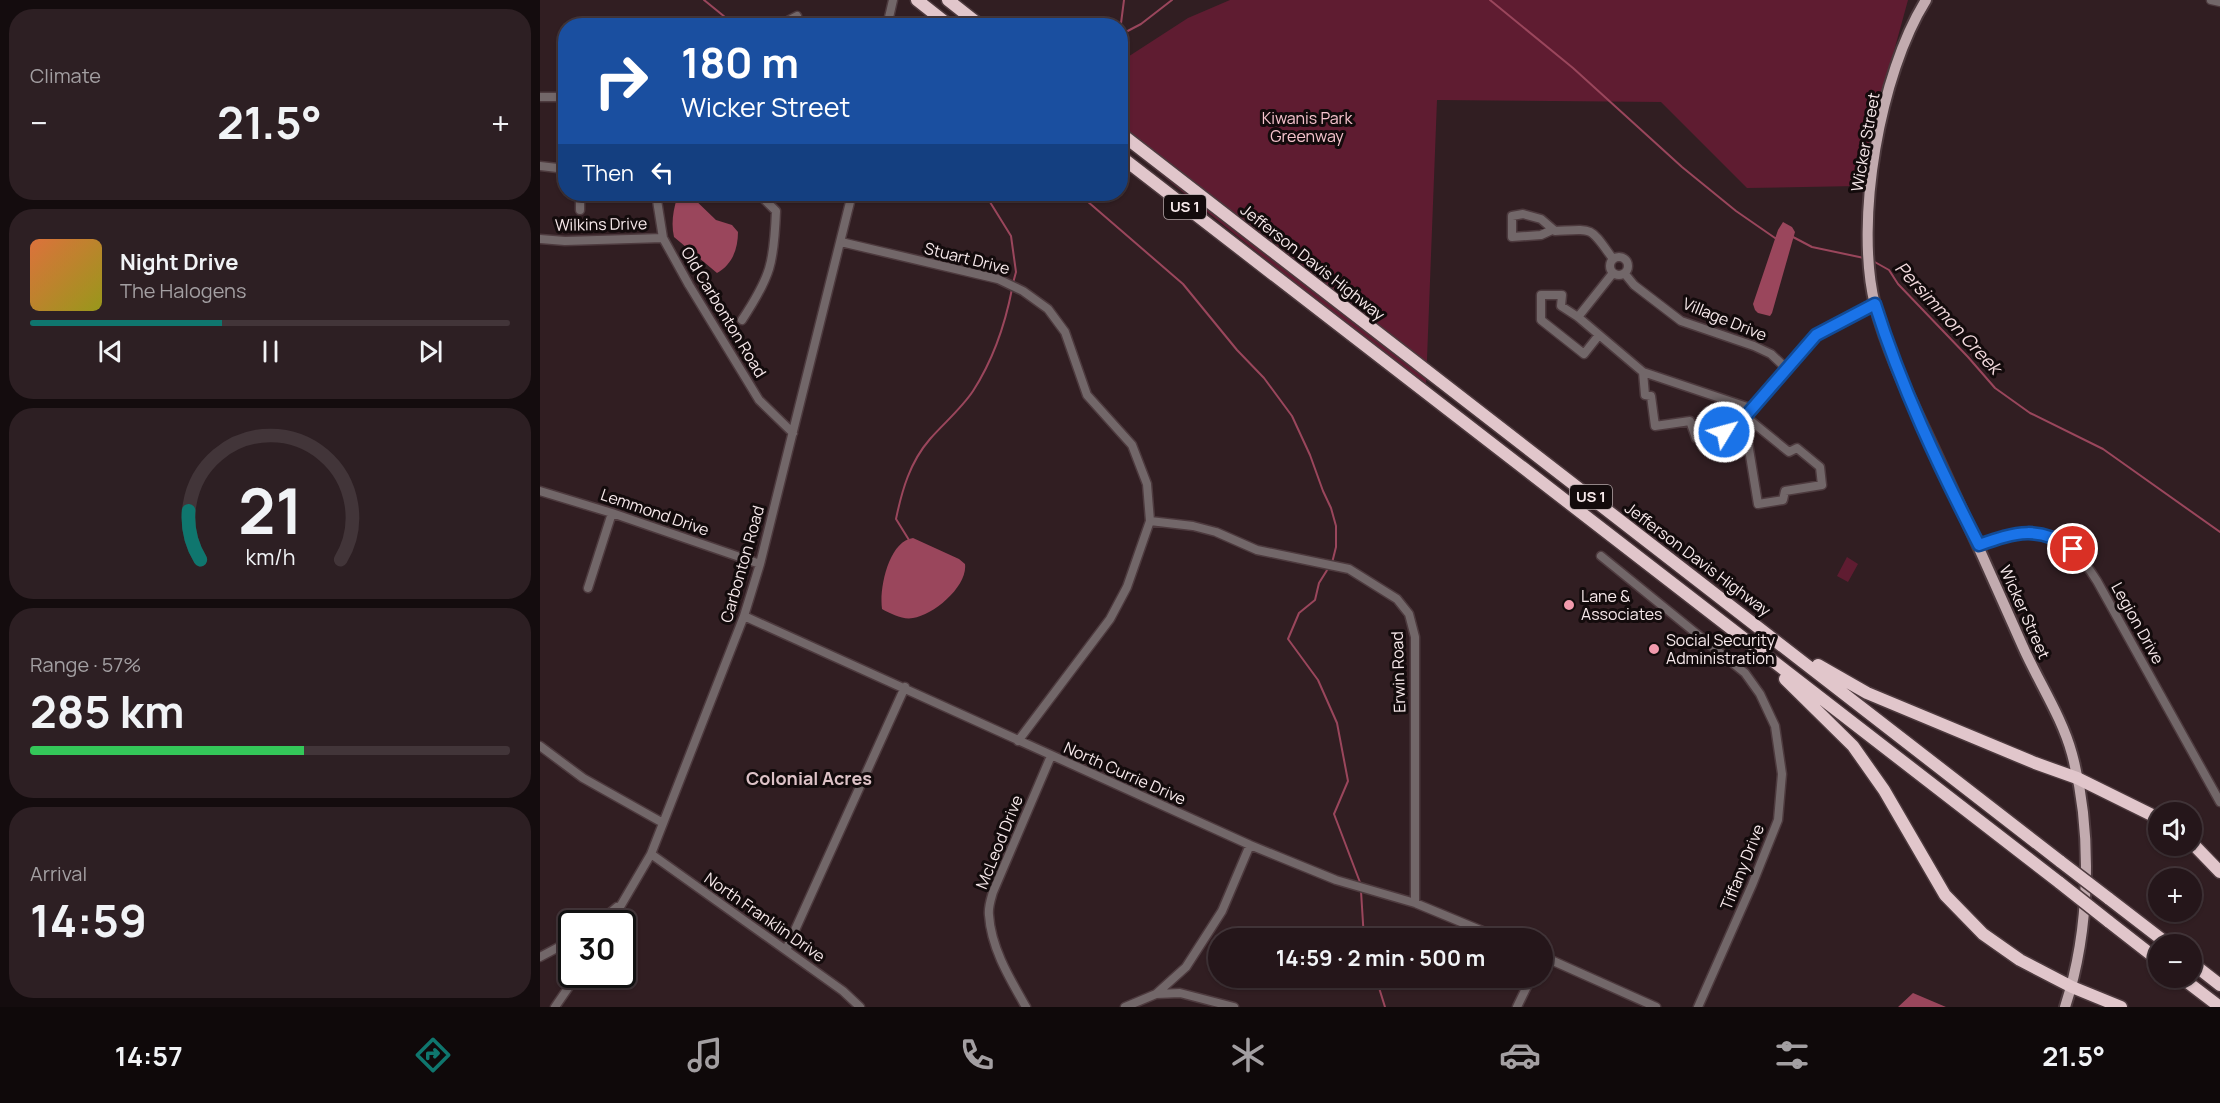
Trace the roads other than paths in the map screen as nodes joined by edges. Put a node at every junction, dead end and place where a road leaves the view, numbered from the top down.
1 (893, 0) edge
2 (948, 0) edge
3 (1926, 0) edge
4 (2211, 0) edge
5 (919, 2) edge
6 (2220, 2) edge
7 (797, 16) dead end
8 (793, 18) edge
9 (889, 18) edge
10 (940, 18) edge
11 (971, 18) edge
12 (540, 97) edge
13 (558, 98) edge
14 (1128, 139) edge
15 (1128, 162) edge
16 (540, 166) edge
17 (558, 169) edge
18 (580, 201) edge
19 (658, 201) edge
20 (766, 201) edge
21 (850, 201) edge
22 (580, 210) dead end
23 (1551, 230) junction
24 (663, 238) junction
25 (540, 239) edge
26 (841, 242) junction
27 (1613, 259) junction
28 (1613, 273) junction
29 (1624, 274) junction
30 (1875, 304) junction
31 (1578, 317) junction
32 (742, 320) dead end
33 (1599, 335) junction
34 (1787, 369) junction
35 (1643, 372) junction
36 (1753, 409) junction
37 (1746, 417) junction
38 (1737, 426) junction
39 (793, 433) junction
40 (540, 491) edge
41 (612, 513) junction
42 (1150, 520) junction
43 (1979, 545) junction
44 (1601, 556) dead end
45 (759, 564) junction
46 (588, 588) dead end
47 (744, 616) junction
48 (1739, 634) junction
49 (1769, 634) junction
50 (905, 687) junction
51 (1018, 741) junction
52 (540, 746) edge
53 (1051, 756) junction
54 (2077, 778) junction
55 (2220, 802) edge
56 (2148, 813) edge
57 (663, 823) junction
58 (1250, 845) junction
59 (2202, 853) edge
60 (651, 854) junction
61 (2220, 872) edge
62 (624, 902) junction
63 (1415, 903) junction
64 (614, 910) edge
65 (619, 910) edge
66 (1475, 928) edge
67 (2155, 934) edge
68 (558, 947) edge
69 (786, 950) junction
70 (2148, 952) edge
71 (540, 957) edge
72 (1553, 961) edge
73 (2202, 971) edge
74 (2220, 985) edge
75 (2072, 987) junction
76 (568, 988) edge
77 (1526, 988) edge
78 (2195, 988) edge
79 (1156, 994) junction
80 (555, 1007) edge
81 (860, 1007) edge
82 (1026, 1007) edge
83 (1125, 1007) edge
84 (1234, 1007) edge
85 (1517, 1007) edge
86 (1656, 1007) edge
87 (1698, 1007) edge
88 (2065, 1007) edge
89 (2121, 1007) edge
90 (2220, 1007) edge

1 - 9 street
2 - 11 highway
3 - 30 main road, Wicker Street
4 - 6 street
5 - 10 highway
7 - 8 street
12 - 13 street
14 - 49 highway, Jefferson Davis Highway / US 1
15 - 48 highway, Jefferson Davis Highway / US 1
16 - 17 street
18 - 22 street
19 - 24 street, Old Carbonton Road
20 - 32 street
21 - 26 street, Carbonton Road
23 - 23 street, Village Drive
23 - 27 street, Village Drive
24 - 25 street, Wilkins Drive
24 - 39 street, Old Carbonton Road
26 - 39 street, Carbonton Road
26 - 42 street, Stuart Drive
27 - 28 street
27 - 29 street, Village Drive
28 - 29 street
28 - 31 street
29 - 34 street, Village Drive
30 - 34 street
30 - 43 main road, Wicker Street
31 - 33 street
31 - 33 street
33 - 35 street
34 - 36 street
35 - 36 street
35 - 38 street
36 - 37 street
37 - 38 street
37 - 38 street
39 - 45 street, Carbonton Road
40 - 41 street, Lemmond Drive
41 - 45 street, Lemmond Drive
41 - 46 street
42 - 51 street, Stuart Drive
42 - 63 street, Erwin Road
43 - 54 main road, Wicker Street
43 - 55 street, Legion Drive
44 - 87 street, Tiffany Drive
45 - 47 street, Carbonton Road
47 - 50 street, North Currie Drive
47 - 57 street, Carbonton Road
48 - 70 highway, Jefferson Davis Highway / US 1, bridge
48 - 75 highway
49 - 54 highway
49 - 67 highway, Jefferson Davis Highway / US 1, bridge
50 - 51 street, North Currie Drive
50 - 69 street
51 - 53 street, North Currie Drive
52 - 57 street
53 - 58 street, North Currie Drive
53 - 82 street, McLeod Drive
54 - 56 highway
54 - 75 main road, Wicker Street
57 - 60 street, Carbonton Road
58 - 63 street, North Currie Drive
58 - 79 street
59 - 61 highway
60 - 62 street, Carbonton Road
60 - 69 street, North Franklin Drive
62 - 64 street
62 - 65 street, Carbonton Road
63 - 66 street, North Currie Drive
68 - 71 street
69 - 81 street, North Franklin Drive
72 - 86 street
73 - 74 highway
75 - 88 main road, Wicker Street
75 - 89 highway
76 - 80 street
77 - 85 street
78 - 90 highway
79 - 83 street
79 - 84 street

